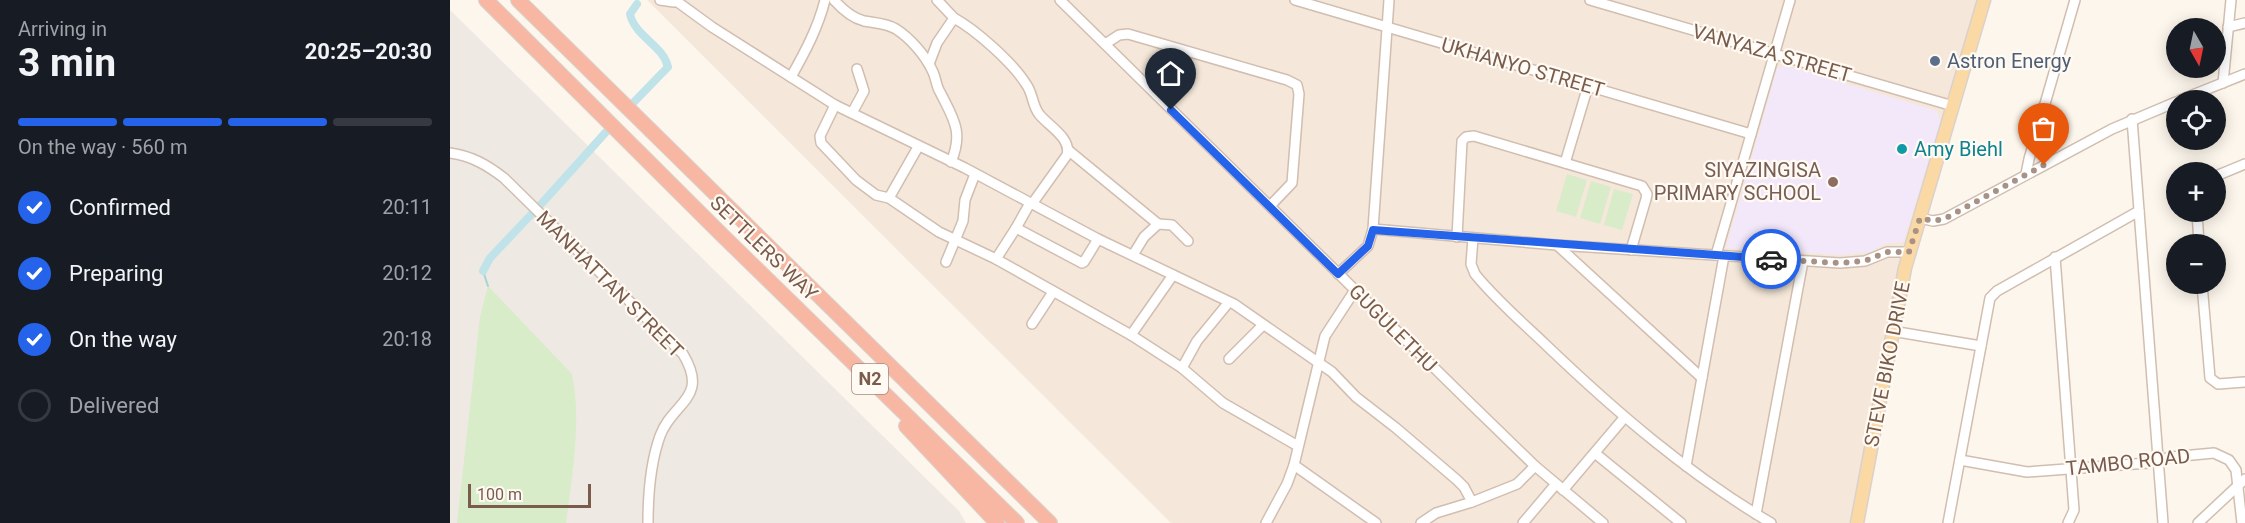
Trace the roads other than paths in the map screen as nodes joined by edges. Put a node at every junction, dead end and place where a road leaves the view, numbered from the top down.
1 (486, 0) edge
2 (518, 0) edge
3 (660, 0) edge
4 (825, 0) edge
5 (834, 0) edge
6 (937, 0) edge
7 (1060, 0) edge
8 (1295, 0) edge
9 (1389, 0) edge
10 (1590, 0) edge
11 (1790, 0) edge
12 (1984, 0) edge
13 (2074, 0) edge
14 (2230, 0) edge
15 (675, 1) edge
16 (1612, 3) edge
17 (954, 18) junction
18 (2245, 23) edge
19 (1388, 27) junction
20 (2228, 27) junction
21 (1106, 44) junction
22 (1774, 54) junction
23 (929, 64) junction
24 (857, 69) dead end
25 (2245, 74) edge
26 (790, 77) junction
27 (2223, 83) junction
28 (1588, 86) junction
29 (2206, 90) edge
30 (835, 105) junction
31 (1953, 106) junction
32 (2166, 106) edge
33 (852, 113) junction
34 (2132, 119) junction
35 (1751, 134) junction
36 (918, 147) junction
37 (1068, 150) junction
38 (450, 153) edge
39 (951, 162) junction
40 (1565, 163) junction
41 (2245, 164) edge
42 (2226, 172) edge
43 (975, 174) junction
44 (2026, 174) junction
45 (889, 198) junction
46 (1031, 203) junction
47 (1270, 206) junction
48 (2139, 211) junction
49 (1920, 218) junction
50 (1158, 224) junction
51 (1016, 228) junction
52 (1373, 230) junction
53 (722, 235) junction
54 (1456, 237) junction
55 (1473, 238) junction
56 (1098, 239) junction
57 (956, 240) junction
58 (1188, 241) dead end
59 (1557, 244) junction
60 (1631, 249) junction
61 (1909, 252) junction
62 (1133, 255) junction
63 (1720, 256) junction
64 (2055, 257) junction
65 (996, 259) junction
66 (1803, 261) junction
67 (946, 262) dead end
68 (1338, 274) junction
69 (1173, 275) junction
70 (1355, 290) junction
71 (1053, 292) junction
72 (2203, 294) edge
73 (1229, 302) junction
74 (1032, 324) dead end
75 (1263, 325) junction
76 (1892, 331) junction
77 (1131, 335) junction
78 (1981, 346) junction
79 (1229, 359) dead end
80 (1318, 361) junction
81 (1182, 368) junction
82 (1702, 378) junction
83 (2245, 382) edge
84 (1624, 418) junction
85 (1298, 446) junction
86 (1596, 454) junction
87 (1960, 460) junction
88 (2158, 460) junction
89 (1294, 465) junction
90 (1535, 466) junction
91 (1686, 466) junction
92 (2071, 469) junction
93 (2241, 483) edge
94 (1560, 487) junction
95 (1472, 502) junction
96 (2243, 509) edge
97 (1756, 514) junction
98 (648, 523) edge
99 (997, 523) edge
100 (1017, 523) edge
101 (1050, 523) edge
102 (1266, 523) edge
103 (1376, 523) edge
104 (1421, 523) edge
105 (1523, 523) edge
106 (1603, 523) edge
107 (1681, 523) edge
108 (1771, 523) edge
109 (1857, 523) edge
110 (1948, 523) edge
111 (2068, 523) edge
112 (2163, 523) edge
113 (2198, 523) edge
114 (2242, 523) edge

1 - 53 highway, SETTLERS WAY / N2
2 - 101 highway, SETTLERS WAY / N2
3 - 15 street
4 - 26 street
5 - 23 street
6 - 17 street
7 - 21 street, GUGULETHU
8 - 19 street, UKHANYO STREET
9 - 19 street
10 - 16 street, VANYAZA STREET
11 - 22 street
12 - 31 main road, STEVE BIKO DRIVE
13 - 44 street
14 - 20 street
15 - 26 street
16 - 22 street, VANYAZA STREET
17 - 23 street
17 - 37 street
18 - 20 street
19 - 28 street, UKHANYO STREET
19 - 52 street
20 - 27 street
21 - 47 street, GUGULETHU
21 - 47 street
22 - 31 street, VANYAZA STREET
22 - 35 street
23 - 39 street
24 - 33 street
25 - 27 street
26 - 30 street
27 - 29 street
28 - 35 street, UKHANYO STREET
28 - 40 street
30 - 33 street
30 - 45 street
31 - 49 main road, STEVE BIKO DRIVE
32 - 34 street
33 - 36 street
34 - 44 street
34 - 48 street
35 - 63 street
36 - 39 street
36 - 45 street
37 - 46 street
37 - 50 street
38 - 98 street, MANHATTAN STREET
39 - 43 street
40 - 54 street
40 - 60 street
41 - 42 street
43 - 46 street
43 - 57 street
44 - 49 street
45 - 57 street
46 - 51 street
46 - 56 street
47 - 68 street, GUGULETHU
48 - 64 street
48 - 88 street
49 - 61 main road, STEVE BIKO DRIVE
50 - 58 street
50 - 62 street
51 - 56 street
51 - 65 street
52 - 54 street
52 - 68 street
53 - 99 highway
53 - 100 highway, SETTLERS WAY / N2
54 - 55 street
55 - 59 street
55 - 84 street
56 - 62 street
57 - 65 street
57 - 67 street
59 - 60 street
59 - 82 street
60 - 63 street
61 - 66 street
61 - 76 main road, STEVE BIKO DRIVE
62 - 69 street
63 - 66 street
63 - 82 street
64 - 78 street
64 - 92 street
65 - 71 street
66 - 97 street
68 - 70 street, GUGULETHU
69 - 73 street
69 - 77 street
70 - 80 street
70 - 90 street, GUGULETHU
71 - 74 street
71 - 77 street
72 - 83 street
73 - 75 street
73 - 81 street
75 - 79 street
75 - 80 street
76 - 78 street
76 - 109 main road, STEVE BIKO DRIVE
77 - 81 street
78 - 87 street
80 - 85 street
80 - 95 street
81 - 85 street
82 - 91 street
84 - 86 street
84 - 91 street
85 - 89 street
86 - 94 street
86 - 107 street
87 - 92 street, TAMBO ROAD
87 - 110 street
88 - 92 street, TAMBO ROAD
88 - 93 street, TAMBO ROAD
88 - 112 street
89 - 102 street
89 - 103 street
90 - 94 street, GUGULETHU
90 - 95 street
91 - 97 street
92 - 111 street
93 - 96 street, TAMBO ROAD
93 - 113 street
94 - 105 street
94 - 106 street, GUGULETHU
95 - 104 street
96 - 114 street, TAMBO ROAD
97 - 108 street

